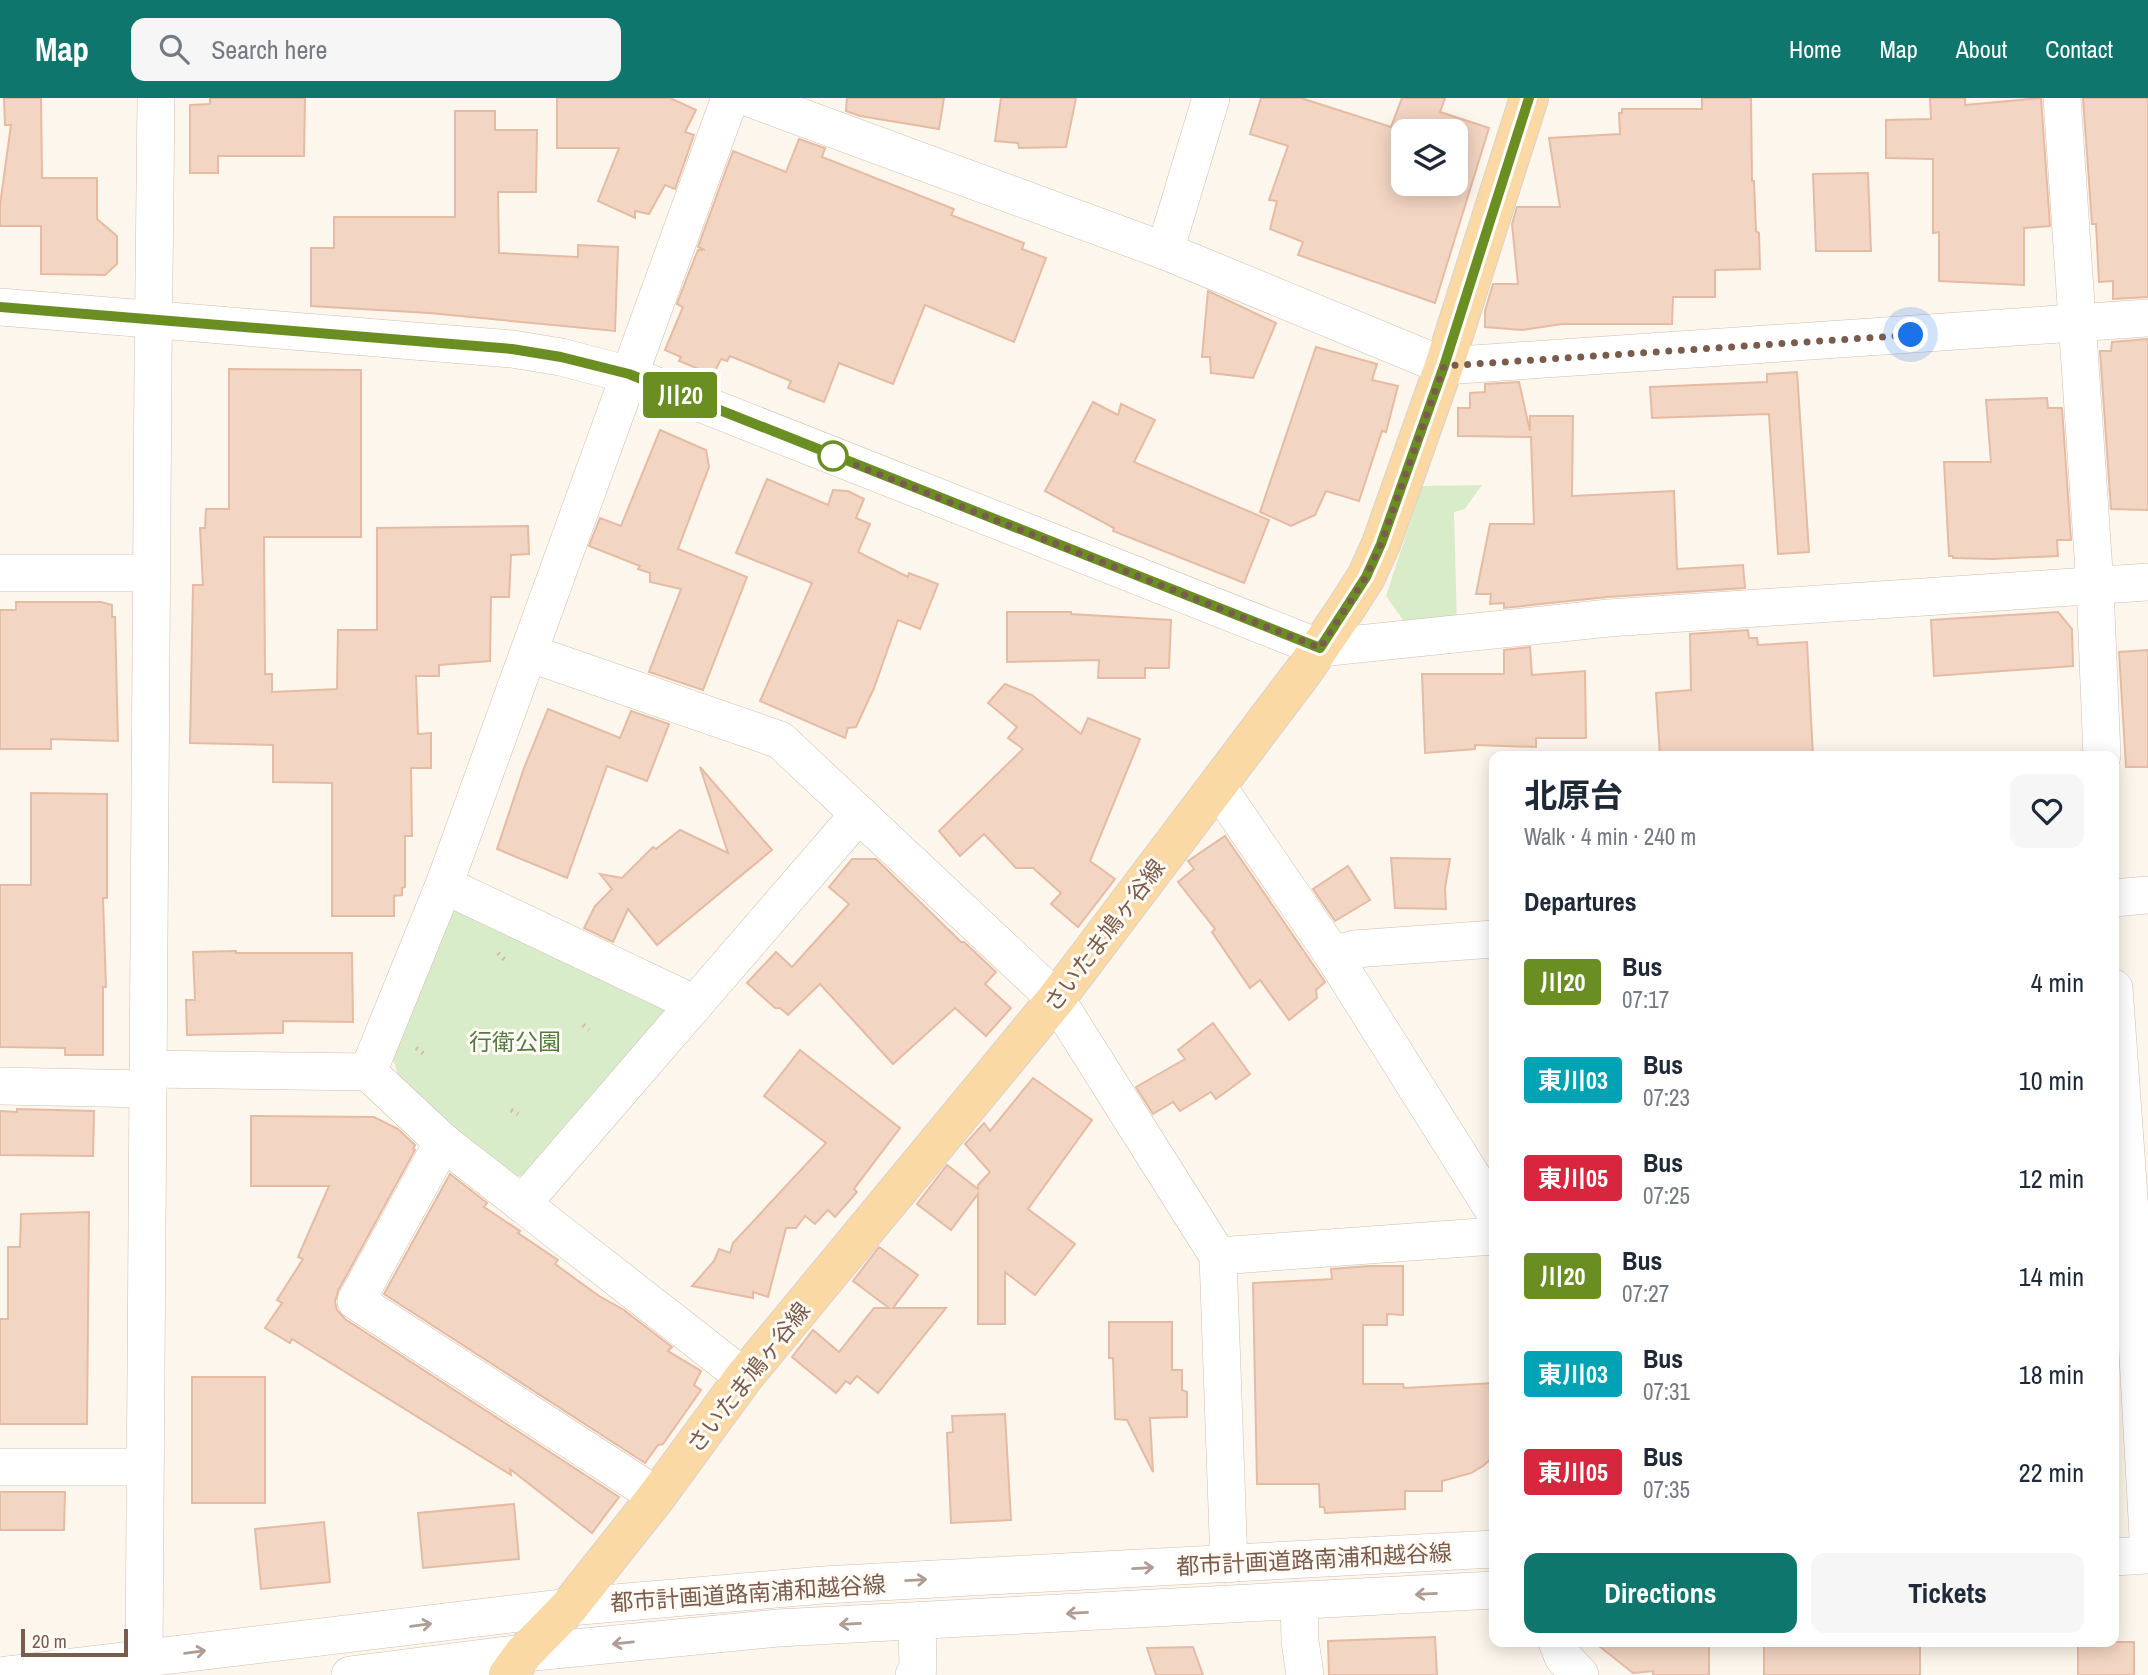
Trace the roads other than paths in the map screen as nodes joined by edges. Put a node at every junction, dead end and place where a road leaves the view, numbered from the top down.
1 (156, 98) edge
2 (730, 98) edge
3 (748, 98) edge
4 (1211, 98) edge
5 (1529, 98) edge
6 (2062, 98) edge
7 (1165, 251) junction
8 (0, 307) edge
9 (2148, 318) edge
10 (153, 321) junction
11 (2076, 324) junction
12 (1444, 366) junction
13 (629, 374) junction
14 (0, 573) edge
15 (151, 573) junction
16 (2148, 582) edge
17 (2095, 586) junction
18 (1320, 648) junction
19 (529, 653) junction
20 (2102, 751) edge
21 (1217, 786) junction
22 (859, 814) junction
23 (444, 886) junction
24 (2148, 895) edge
25 (2119, 898) edge
26 (1489, 939) edge
27 (1333, 956) junction
28 (1056, 999) junction
29 (695, 1004) junction
30 (2119, 1053) edge
31 (368, 1072) junction
32 (148, 1079) junction
33 (0, 1086) edge
34 (443, 1142) junction
35 (2130, 1195) edge
36 (1489, 1203) edge
37 (523, 1204) junction
38 (1489, 1236) edge
39 (1218, 1256) junction
40 (744, 1377) junction
41 (0, 1467) edge
42 (144, 1467) junction
43 (657, 1496) junction
44 (2139, 1519) edge
45 (1489, 1549) edge
46 (2148, 1555) edge
47 (2119, 1557) edge
48 (1229, 1564) junction
49 (1489, 1590) edge
50 (1299, 1602) junction
51 (569, 1607) junction
52 (917, 1620) junction
53 (144, 1658) junction
54 (516, 1664) edge
55 (6, 1675) edge
56 (350, 1675) edge
57 (914, 1675) edge
58 (1305, 1675) edge

1 - 10 street
2 - 13 street
3 - 7 street
4 - 7 street
5 - 12 main road, さいたま鳩ヶ谷線
6 - 11 street
7 - 12 street
8 - 10 street
9 - 11 street
10 - 13 street
10 - 15 street
11 - 12 street
11 - 17 street
12 - 18 main road, さいたま鳩ヶ谷線
13 - 18 street
13 - 19 street
14 - 15 street
15 - 32 street
16 - 17 street
17 - 18 street
17 - 20 street
18 - 21 main road, さいたま鳩ヶ谷線
19 - 22 street
19 - 23 street
21 - 27 street
21 - 28 main road, さいたま鳩ヶ谷線
22 - 28 street
22 - 29 street
23 - 29 street
23 - 31 street
24 - 25 street
26 - 27 street
27 - 36 street
28 - 39 street
28 - 40 main road, さいたま鳩ヶ谷線
29 - 37 street
30 - 35 street
31 - 32 street
31 - 34 street
32 - 33 street
32 - 42 street
34 - 37 street
34 - 43 street
35 - 44 street
37 - 40 street
38 - 39 street
39 - 48 street
40 - 43 main road, さいたま鳩ヶ谷線
41 - 42 street
42 - 53 street
43 - 51 main road, さいたま鳩ヶ谷線
45 - 48 street, 都市計画道路南浦和越谷線
46 - 47 street
51 -> 48 street, 都市計画道路南浦和越谷線
49 -> 50 street, 都市計画道路南浦和越谷線
50 -> 52 street, 都市計画道路南浦和越谷線
50 - 58 street
53 -> 51 street, 都市計画道路南浦和越谷線
51 - 54 main road, さいたま鳩ヶ谷線
52 -> 54 street, 都市計画道路南浦和越谷線
52 - 57 street
53 - 55 street, 都市計画道路南浦和越谷線
54 - 56 street, 都市計画道路南浦和越谷線

